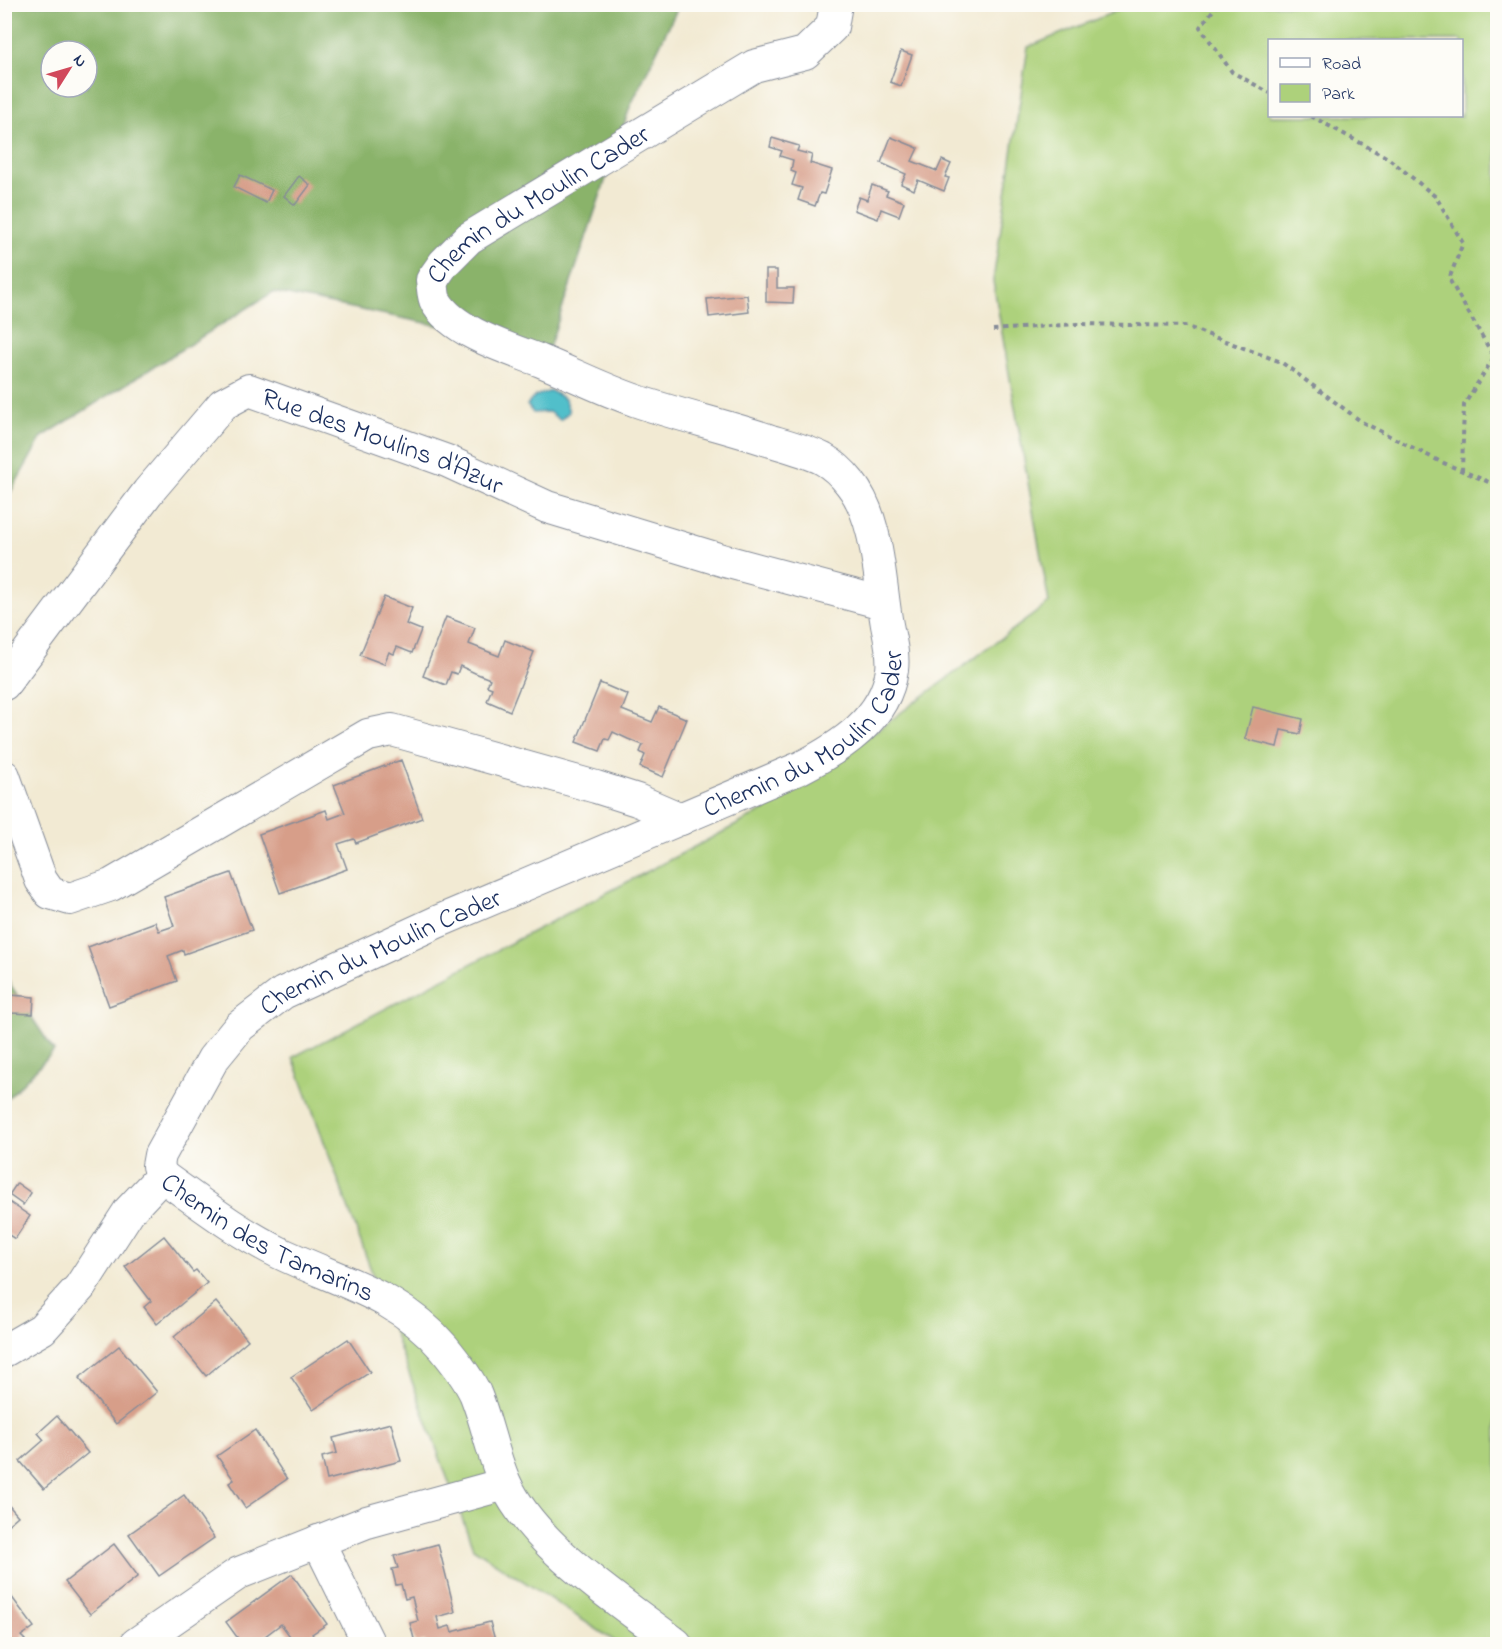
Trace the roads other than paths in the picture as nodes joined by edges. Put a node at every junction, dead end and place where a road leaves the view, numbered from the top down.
1 (836, 4) edge
2 (883, 603) junction
3 (4, 684) edge
4 (4, 776) edge
5 (681, 819) junction
6 (162, 1176) junction
7 (4, 1352) edge
8 (505, 1484) junction
9 (318, 1540) junction
10 (136, 1644) edge
11 (369, 1644) edge
12 (676, 1644) edge

1 - 2 street, Chemin du Moulin Cader
2 - 3 street, Rue des Moulins d'Azur
2 - 5 street, Chemin du Moulin Cader
4 - 5 street
5 - 6 street, Chemin du Moulin Cader
6 - 7 street, Chemin des Tamarins
6 - 8 street, Chemin des Tamarins
8 - 9 street
8 - 12 street, Chemin des Tamarins
9 - 10 street
9 - 11 street

